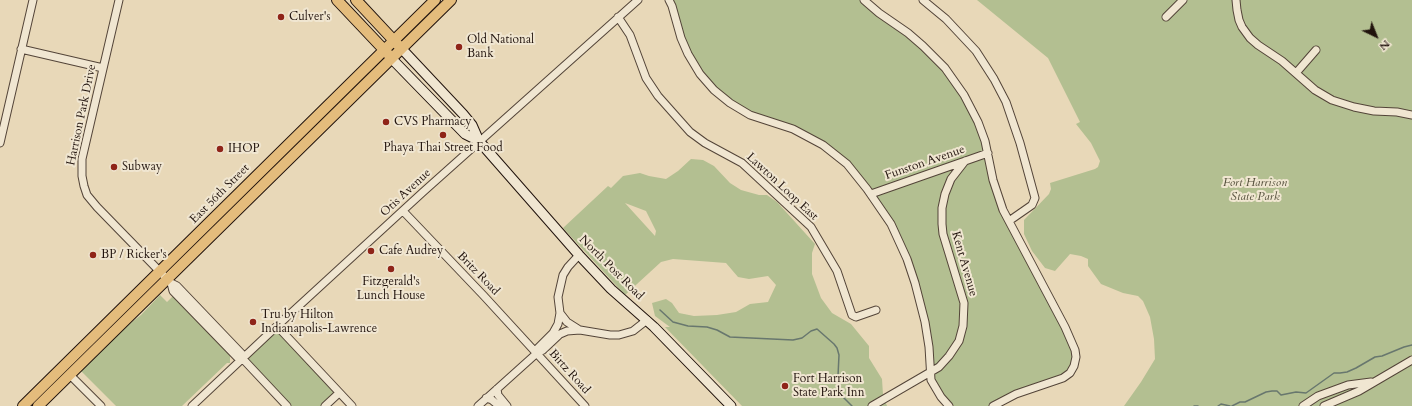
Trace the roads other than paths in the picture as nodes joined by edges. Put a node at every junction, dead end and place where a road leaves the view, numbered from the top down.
1 (33, 0) edge
2 (119, 0) edge
3 (337, 0) edge
4 (356, 0) edge
5 (436, 0) edge
6 (451, 0) edge
7 (638, 0) edge
8 (668, 0) edge
9 (864, 0) edge
10 (923, 0) edge
11 (1183, 0) edge
12 (1236, 0) edge
13 (618, 17) junction
14 (1166, 17) dead end
15 (397, 44) junction
16 (21, 49) junction
17 (1316, 50) dead end
18 (388, 54) junction
19 (103, 68) junction
20 (1296, 73) junction
21 (1412, 115) edge
22 (312, 121) junction
23 (0, 142) edge
24 (479, 142) junction
25 (298, 150) junction
26 (988, 152) junction
27 (274, 158) junction
28 (965, 160) junction
29 (871, 194) junction
30 (252, 196) junction
31 (403, 211) junction
32 (1009, 221) junction
33 (579, 255) junction
34 (166, 278) junction
35 (876, 310) dead end
36 (560, 314) junction
37 (647, 320) junction
38 (109, 322) junction
39 (277, 326) junction
40 (580, 330) junction
41 (537, 353) junction
42 (242, 358) junction
43 (1412, 360) edge
44 (930, 373) junction
45 (70, 375) junction
46 (1378, 381) junction
47 (496, 389) junction
48 (339, 392) junction
49 (486, 398) junction
50 (23, 406) edge
51 (38, 406) edge
52 (101, 406) edge
53 (192, 406) edge
54 (287, 406) edge
55 (325, 406) edge
56 (352, 406) edge
57 (478, 406) edge
58 (499, 406) edge
59 (507, 406) edge
60 (585, 406) edge
61 (731, 406) edge
62 (872, 406) edge
63 (949, 406) edge
64 (993, 406) edge
65 (1303, 406) edge
66 (1324, 406) edge

1 - 16 street
2 - 19 street, Harrison Park Drive
3 - 18 main road, North Post Road
4 - 15 main road, North Post Road
5 - 15 main road, East 56th Street
6 - 15 main road, East 56th Street
7 - 13 street, Otis Avenue
8 - 29 street
9 - 26 street
10 - 32 street
11 - 14 street
12 - 20 street
13 - 24 street, Otis Avenue
13 - 35 street, Lawton Loop East
15 - 18 main road, East 56th Street
15 - 24 street, North Post Road
16 - 19 street
16 - 23 street
17 - 20 street
18 - 22 main road, East 56th Street
18 - 24 street, North Post Road
18 - 25 main road, East 56th Street
19 - 34 street, Harrison Park Drive
20 - 21 street
22 - 25 main road
22 - 27 main road, East 56th Street
24 - 31 street, Otis Avenue
24 - 33 street, North Post Road
25 - 30 main road, East 56th Street
26 - 28 street, Funston Avenue
26 - 32 street
27 - 30 main road
27 - 34 main road, East 56th Street
28 - 29 street, Funston Avenue
28 - 44 street, Kent Avenue
29 - 44 street
30 - 34 main road, East 56th Street
31 - 39 street, Otis Avenue
31 - 41 street, Britz Road
32 - 64 street
33 - 36 street
33 - 37 street, North Post Road
34 - 38 main road, East 56th Street
34 - 42 street, Harrison Park Drive
34 - 45 main road, East 56th Street
36 - 40 street
36 - 41 street
37 - 40 street
37 - 61 street, North Post Road
38 - 45 main road
38 - 50 main road, East 56th Street
39 - 42 street, Otis Avenue
39 - 48 street
40 - 41 street
41 - 47 street
41 - 60 street, Birtz Road
42 - 53 street, Otis Avenue
42 - 54 street, Harrison Park Drive
43 - 46 street
44 - 62 street, Kent Avenue
44 - 63 street
45 - 51 main road, East 56th Street
45 - 52 street
46 - 65 street
46 - 66 street
47 - 49 street
47 - 59 street
48 - 55 street
48 - 56 street
49 - 57 street
49 - 58 street

